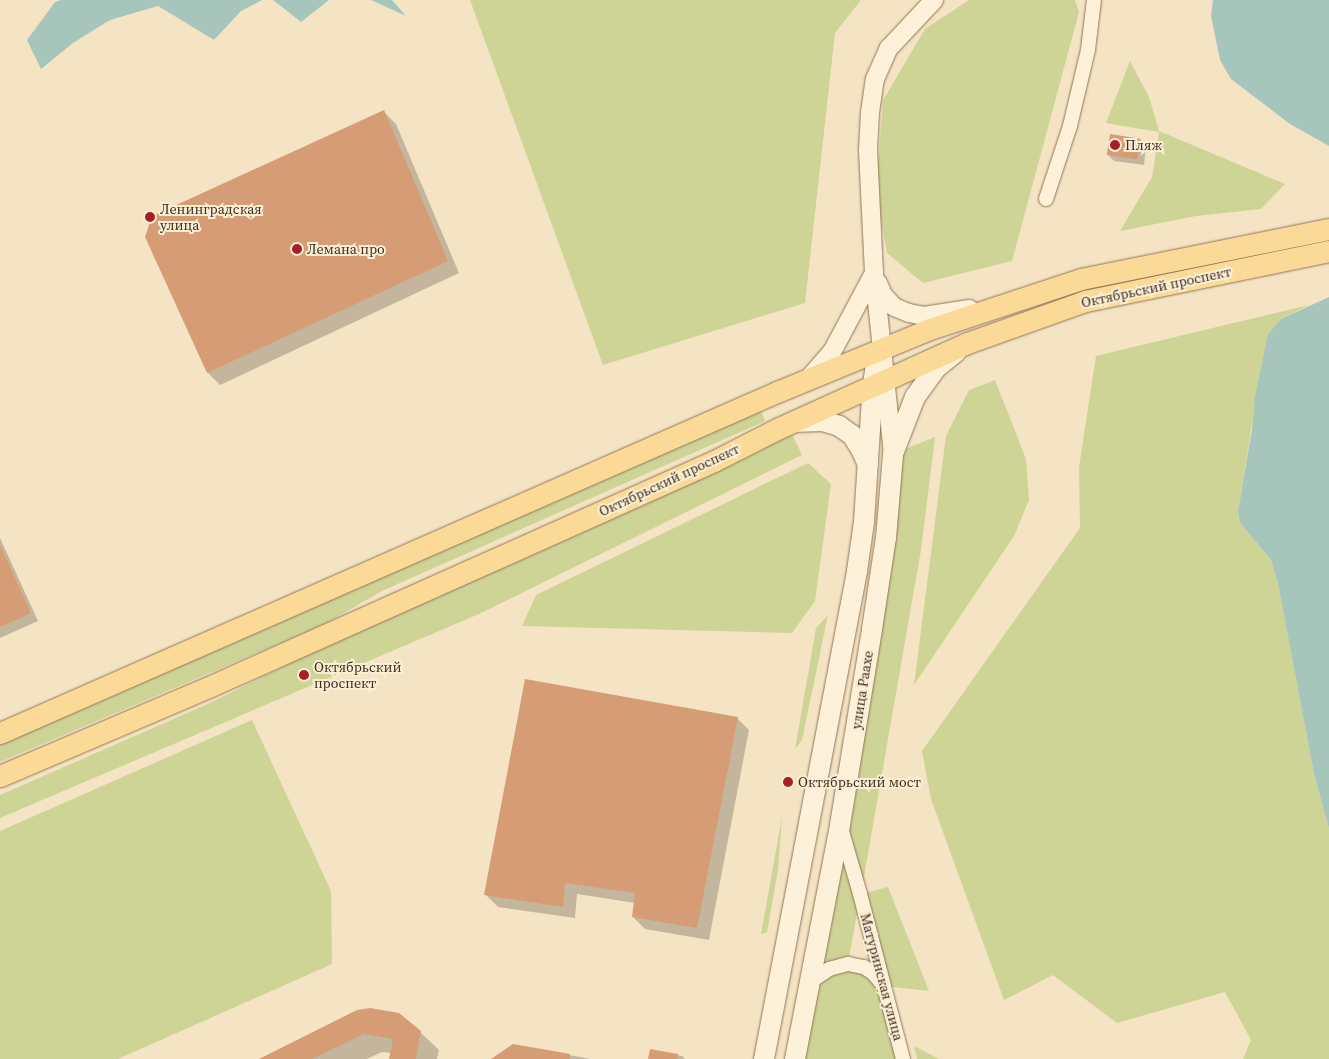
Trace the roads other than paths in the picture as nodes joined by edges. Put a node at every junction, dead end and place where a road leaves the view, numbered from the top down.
1 (934, 0) edge
2 (1094, 0) edge
3 (1046, 199) dead end
4 (1329, 229) edge
5 (1329, 251) edge
6 (874, 273) junction
7 (1000, 304) junction
8 (967, 343) junction
9 (883, 348) junction
10 (807, 379) junction
11 (879, 382) junction
12 (767, 396) junction
13 (785, 425) junction
14 (893, 454) junction
15 (868, 465) junction
16 (0, 733) edge
17 (0, 776) edge
18 (840, 825) junction
19 (810, 982) junction
20 (884, 986) junction
21 (764, 1059) edge
22 (796, 1059) edge
23 (903, 1059) edge

1 - 6 street
2 - 3 street
4 - 7 main road, Октябрьский проспект
5 - 8 main road, Октябрьский проспект
6 - 7 street
6 - 9 street
6 - 10 street
7 - 9 main road, Октябрьский проспект
8 - 11 main road, Октябрьский проспект
8 - 14 main road, улица Раахе
9 - 10 main road, Октябрьский проспект
9 - 11 main road, улица Раахе
10 - 12 main road, Октябрьский проспект
11 - 13 main road, Октябрьский проспект
11 - 14 street
11 - 15 main road, улица Раахе
12 - 13 main road
12 - 16 main road, Октябрьский проспект
13 - 15 main road
13 - 17 main road, Октябрьский проспект
14 - 18 main road, улица Раахе
15 - 21 main road, улица Раахе
18 - 19 main road, улица Раахе
18 - 20 street, Матуринская улица
19 - 20 street
19 - 22 main road, улица Раахе
20 - 23 street, Матуринская улица

